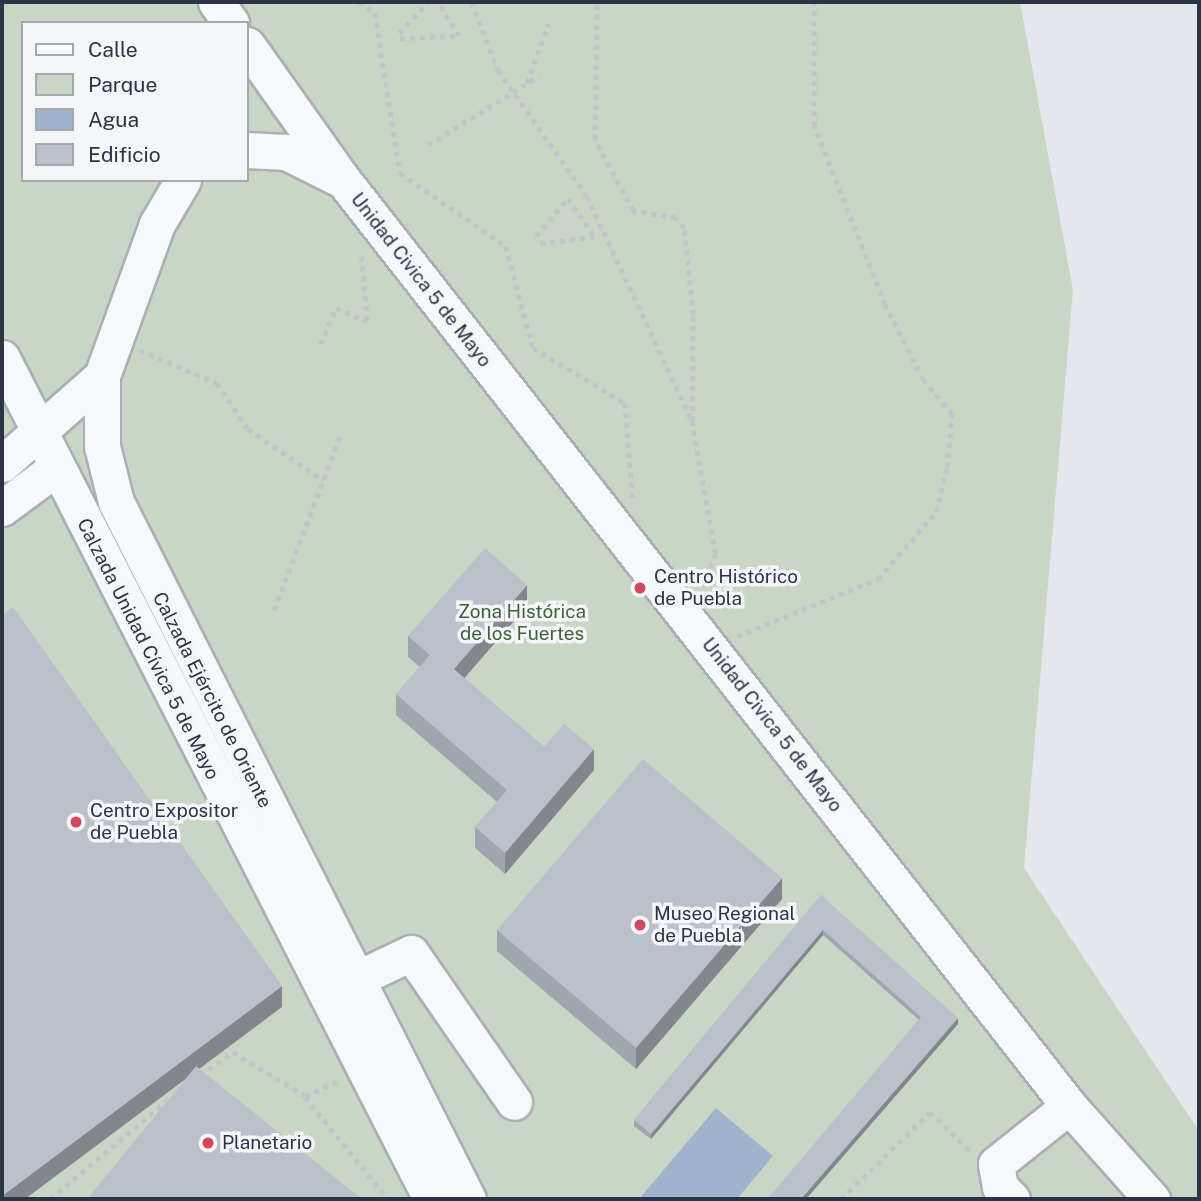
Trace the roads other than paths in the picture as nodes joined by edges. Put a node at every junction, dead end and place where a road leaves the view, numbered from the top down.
1 (216, 2) edge
2 (230, 21) edge
3 (248, 46) edge
4 (248, 150) edge
5 (182, 182) edge
6 (350, 189) junction
7 (2, 358) edge
8 (103, 376) junction
9 (36, 436) junction
10 (2, 464) edge
11 (56, 468) junction
12 (2, 508) edge
13 (339, 987) junction
14 (513, 1102) dead end
15 (1069, 1106) junction
16 (1004, 1188) edge
17 (445, 1190) edge
18 (1152, 1199) edge

1 - 2 lane
3 - 6 lane, Unidad Civica 5 de Mayo
4 - 6 lane
5 - 8 lane, Calzada Ejército de Oriente
6 - 15 lane, Unidad Civica 5 de Mayo
7 - 9 lane, Calzada Unidad Cívica 5 de Mayo
8 - 9 lane
8 - 13 lane, Calzada Ejército de Oriente
9 - 10 lane
9 - 11 lane, Calzada Unidad Cívica 5 de Mayo
11 - 12 lane
11 - 13 lane, Calzada Unidad Cívica 5 de Mayo
13 - 14 lane
13 - 17 lane, Calzada Unidad Cívica 5 de Mayo
15 - 16 lane
15 - 18 lane, Unidad Civica 5 de Mayo

